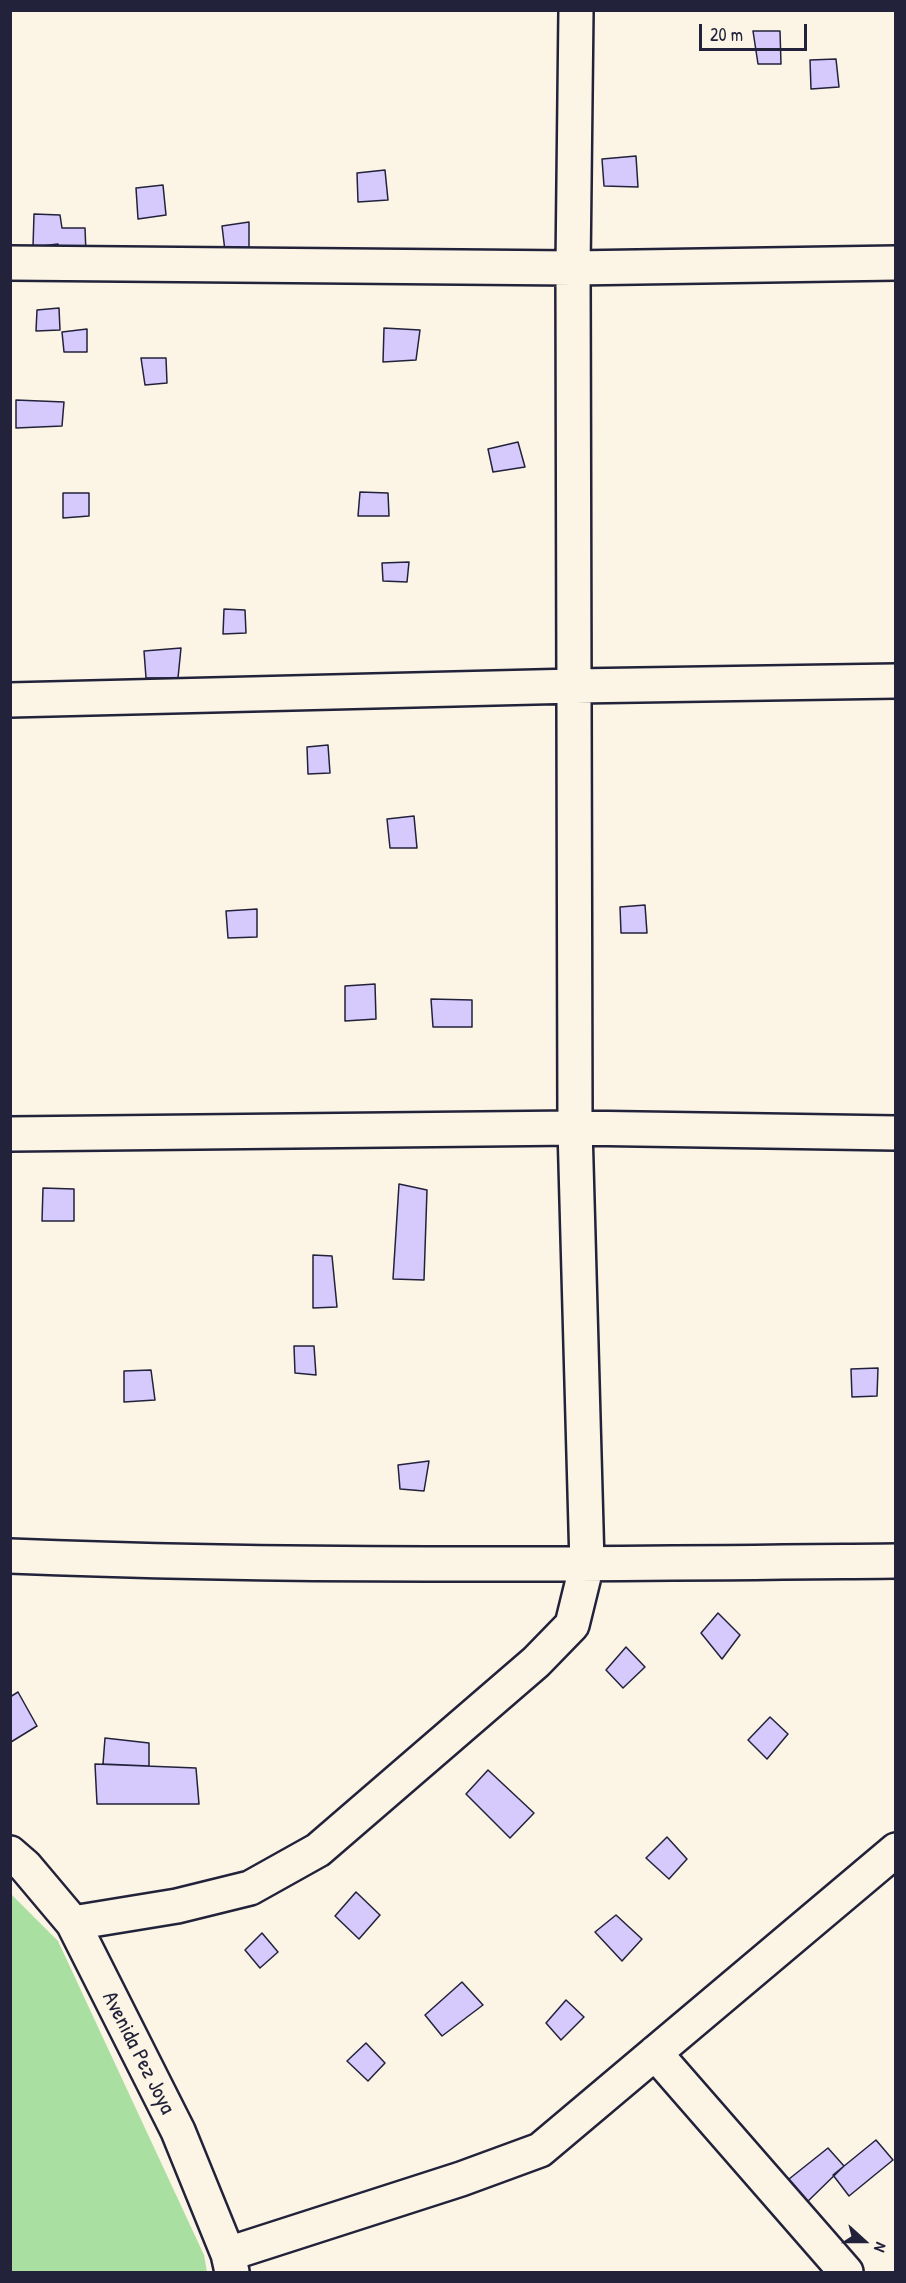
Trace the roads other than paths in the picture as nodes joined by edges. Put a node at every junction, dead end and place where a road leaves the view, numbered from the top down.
1 (576, 10) edge
2 (10, 263) edge
3 (896, 263) edge
4 (573, 268) junction
5 (896, 681) edge
6 (575, 686) junction
7 (10, 700) edge
8 (575, 1128) junction
9 (896, 1133) edge
10 (10, 1134) edge
11 (10, 1556) edge
12 (896, 1561) edge
13 (587, 1564) junction
14 (896, 1850) edge
15 (10, 1853) edge
16 (73, 1923) junction
17 (654, 2053) junction
18 (230, 2263) edge
19 (846, 2272) edge

1 - 4 street
2 - 4 street
3 - 4 street
4 - 6 street
5 - 6 street
6 - 7 street
6 - 8 street
8 - 9 street
8 - 10 street
8 - 13 street
11 - 13 street
12 - 13 street
13 - 16 street
14 - 17 street
15 - 16 street, Avenida Pez Joya
16 - 18 street, Avenida Pez Joya
17 - 18 street
17 - 19 street

